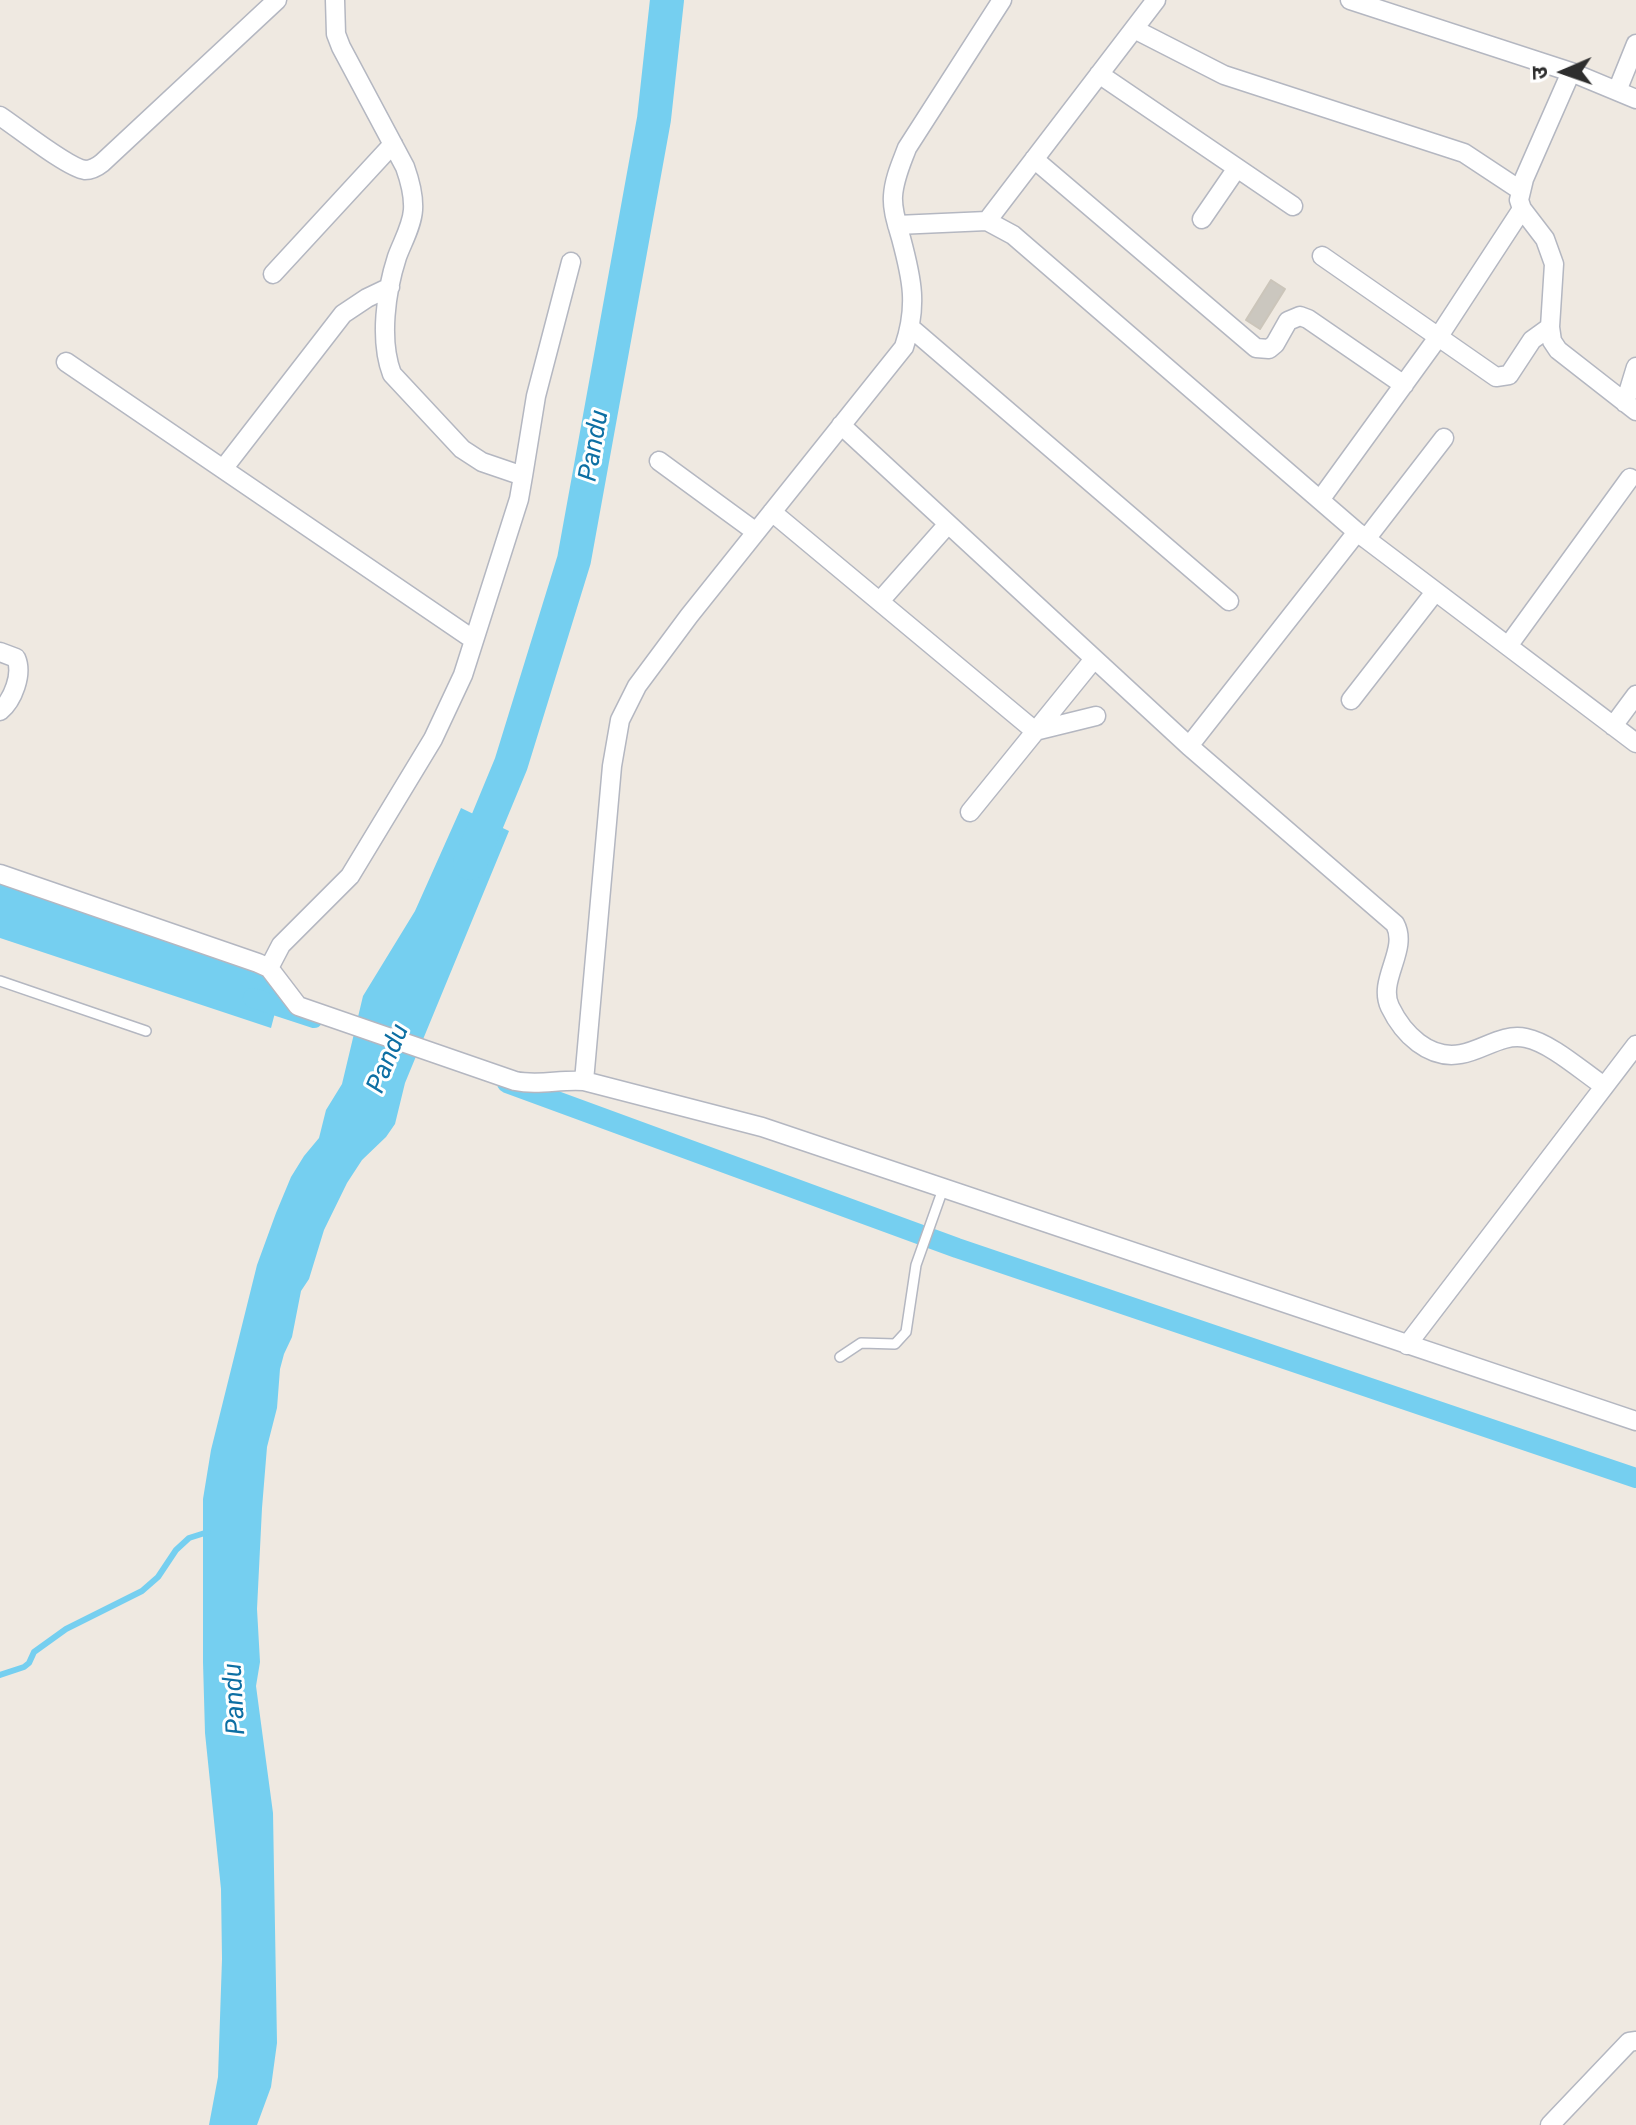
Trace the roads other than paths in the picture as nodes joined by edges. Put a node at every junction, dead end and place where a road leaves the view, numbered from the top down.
1 (277, 0) edge
2 (335, 0) edge
3 (1002, 0) edge
4 (1156, 0) edge
5 (1350, 0) edge
6 (1134, 29) junction
7 (1636, 44) edge
8 (1571, 72) junction
9 (1099, 74) junction
10 (1617, 91) junction
11 (1636, 99) edge
12 (0, 116) edge
13 (393, 144) junction
14 (1034, 159) junction
15 (1237, 168) junction
16 (1521, 200) junction
17 (1293, 206) dead end
18 (1202, 219) dead end
19 (987, 221) junction
20 (897, 225) junction
21 (1322, 256) dead end
22 (571, 262) dead end
23 (273, 274) dead end
24 (390, 287) junction
25 (1550, 327) junction
26 (911, 328) junction
27 (1439, 336) junction
28 (66, 362) dead end
29 (1636, 367) edge
30 (1404, 385) junction
31 (1630, 407) edge
32 (841, 425) junction
33 (1444, 438) dead end
34 (659, 461) dead end
35 (223, 469) junction
36 (523, 476) junction
37 (1630, 478) dead end
38 (1320, 500) junction
39 (772, 512) junction
40 (948, 524) junction
41 (756, 532) junction
42 (1361, 535) junction
43 (1435, 592) junction
44 (880, 601) junction
45 (1229, 601) dead end
46 (474, 640) junction
47 (1508, 646) junction
48 (0, 652) edge
49 (1094, 659) junction
50 (1636, 695) edge
51 (1351, 700) dead end
52 (0, 711) edge
53 (1096, 716) dead end
54 (1613, 726) junction
55 (1035, 731) junction
56 (1636, 743) edge
57 (1189, 746) junction
58 (970, 812) dead end
59 (0, 874) edge
60 (269, 968) junction
61 (0, 981) edge
62 (146, 1031) dead end
63 (1636, 1045) edge
64 (584, 1081) junction
65 (1604, 1086) junction
66 (940, 1197) junction
67 (1407, 1345) junction
68 (840, 1357) dead end
69 (1636, 1421) edge
70 (1636, 2041) edge
71 (1550, 2125) edge

1 - 12 street
2 - 13 street
3 - 20 street
4 - 6 street
5 - 8 street
6 - 9 street
6 - 16 street
7 - 10 street
8 - 10 street
8 - 16 street
9 - 14 street
9 - 15 street
10 - 11 street
13 - 23 street
13 - 24 street
14 - 19 street
14 - 30 street
15 - 17 street
15 - 18 street
16 - 25 street
16 - 27 street
19 - 20 street
19 - 38 street
20 - 26 street
21 - 27 street
22 - 36 street
24 - 35 street
24 - 36 street
25 - 27 street
25 - 31 street
26 - 32 street
26 - 45 street
27 - 30 street
28 - 35 street
29 - 31 street
30 - 38 street
32 - 39 street
32 - 40 street
33 - 42 street
34 - 41 street
35 - 46 street
36 - 46 street
37 - 47 street
38 - 42 street
39 - 41 street
39 - 44 street
40 - 44 street
40 - 49 street
41 - 64 street
42 - 43 street
42 - 57 street
43 - 47 street
43 - 51 street
44 - 55 street
46 - 60 street
47 - 54 street
48 - 52 street
49 - 55 street
49 - 57 street
50 - 54 street
53 - 55 street
54 - 56 street
55 - 58 street
57 - 65 street
59 - 60 street
60 - 64 street
61 - 62 lane
63 - 65 street
64 - 66 street
65 - 67 street
66 - 67 street
66 - 68 lane
67 - 69 street
70 - 71 street

